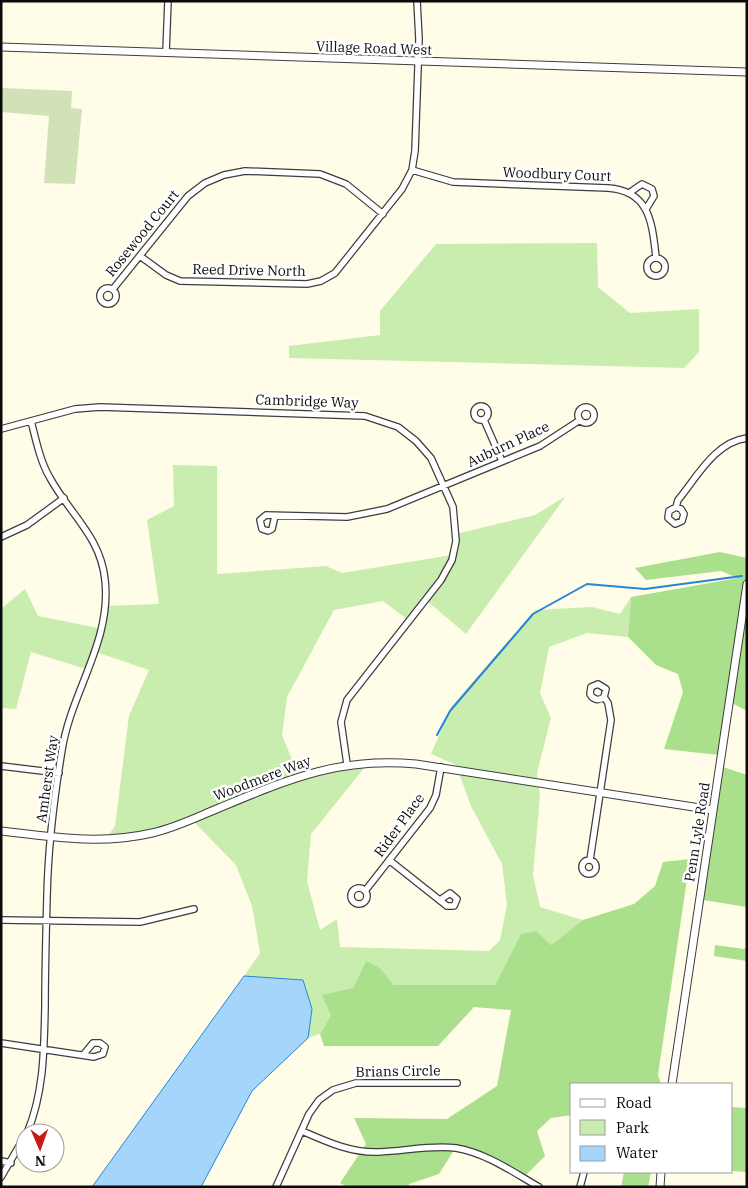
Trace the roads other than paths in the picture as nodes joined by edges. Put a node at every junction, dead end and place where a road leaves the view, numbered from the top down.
1 (168, 1) edge
2 (417, 1) edge
3 (1, 47) edge
4 (166, 52) junction
5 (418, 62) junction
6 (747, 72) edge
7 (412, 170) junction
8 (629, 193) junction
9 (646, 209) junction
10 (382, 214) junction
11 (140, 256) junction
12 (656, 257) dead end
13 (113, 289) dead end
14 (484, 420) dead end
15 (580, 420) dead end
16 (31, 421) junction
17 (1, 429) edge
18 (747, 438) edge
19 (502, 461) junction
20 (444, 486) junction
21 (64, 498) junction
22 (676, 507) dead end
23 (275, 516) dead end
24 (1, 537) edge
25 (747, 584) edge
26 (604, 697) dead end
27 (346, 764) junction
28 (1, 766) edge
29 (441, 767) junction
30 (59, 773) junction
31 (601, 792) junction
32 (713, 810) junction
33 (1, 832) edge
34 (51, 838) junction
35 (389, 860) junction
36 (590, 860) dead end
37 (365, 891) dead end
38 (440, 900) dead end
39 (194, 909) dead end
40 (1, 920) edge
41 (46, 920) junction
42 (1, 1043) edge
43 (44, 1048) junction
44 (84, 1054) dead end
45 (457, 1083) dead end
46 (672, 1083) edge
47 (30, 1123) edge
48 (302, 1131) junction
49 (15, 1155) edge
50 (1, 1160) edge
51 (11, 1163) junction
52 (584, 1173) edge
53 (662, 1173) edge
54 (1, 1178) edge
55 (276, 1187) edge
56 (539, 1187) edge
57 (580, 1187) edge
58 (660, 1187) edge

1 - 4 street
2 - 5 street, Reed Drive North
3 - 4 street, Village Road West
4 - 5 street, Village Road West
5 - 6 street, Village Road West
5 - 7 street, Reed Drive North
7 - 8 street, Woodbury Court
7 - 10 street, Reed Drive North
8 - 9 street, Woodbury Court
8 - 9 street
9 - 12 street, Woodbury Court
10 - 11 street, Reed Drive North
10 - 11 street, Rosewood Court
11 - 13 street, Rosewood Court
14 - 19 street
15 - 19 street, Auburn Place
16 - 17 street, Cambridge Way
16 - 20 street, Cambridge Way
16 - 21 street, Amherst Way
18 - 22 street
19 - 20 street, Auburn Place
20 - 23 street, Auburn Place
20 - 27 street, Cambridge Way
21 - 24 street
21 - 30 street, Amherst Way
25 - 32 street, Penn Lyle Road
26 - 31 street
27 - 29 street, Woodmere Way
27 - 34 street, Woodmere Way
28 - 30 street
29 - 31 street, Woodmere Way
29 - 35 street, Rider Place
30 - 34 street, Amherst Way
31 - 32 street, Woodmere Way
31 - 36 street
32 - 46 street, Penn Lyle Road
33 - 34 street, Woodmere Way
34 - 41 street, Amherst Way
35 - 37 street, Rider Place
35 - 38 street
39 - 41 street
40 - 41 street
41 - 43 street, Amherst Way
42 - 43 street
43 - 44 street
43 - 47 street, Amherst Way
45 - 48 street, Brians Circle
48 - 55 street, Brians Circle
48 - 56 street
49 - 51 street
50 - 51 street
51 - 54 street
52 - 57 street
53 - 58 street

